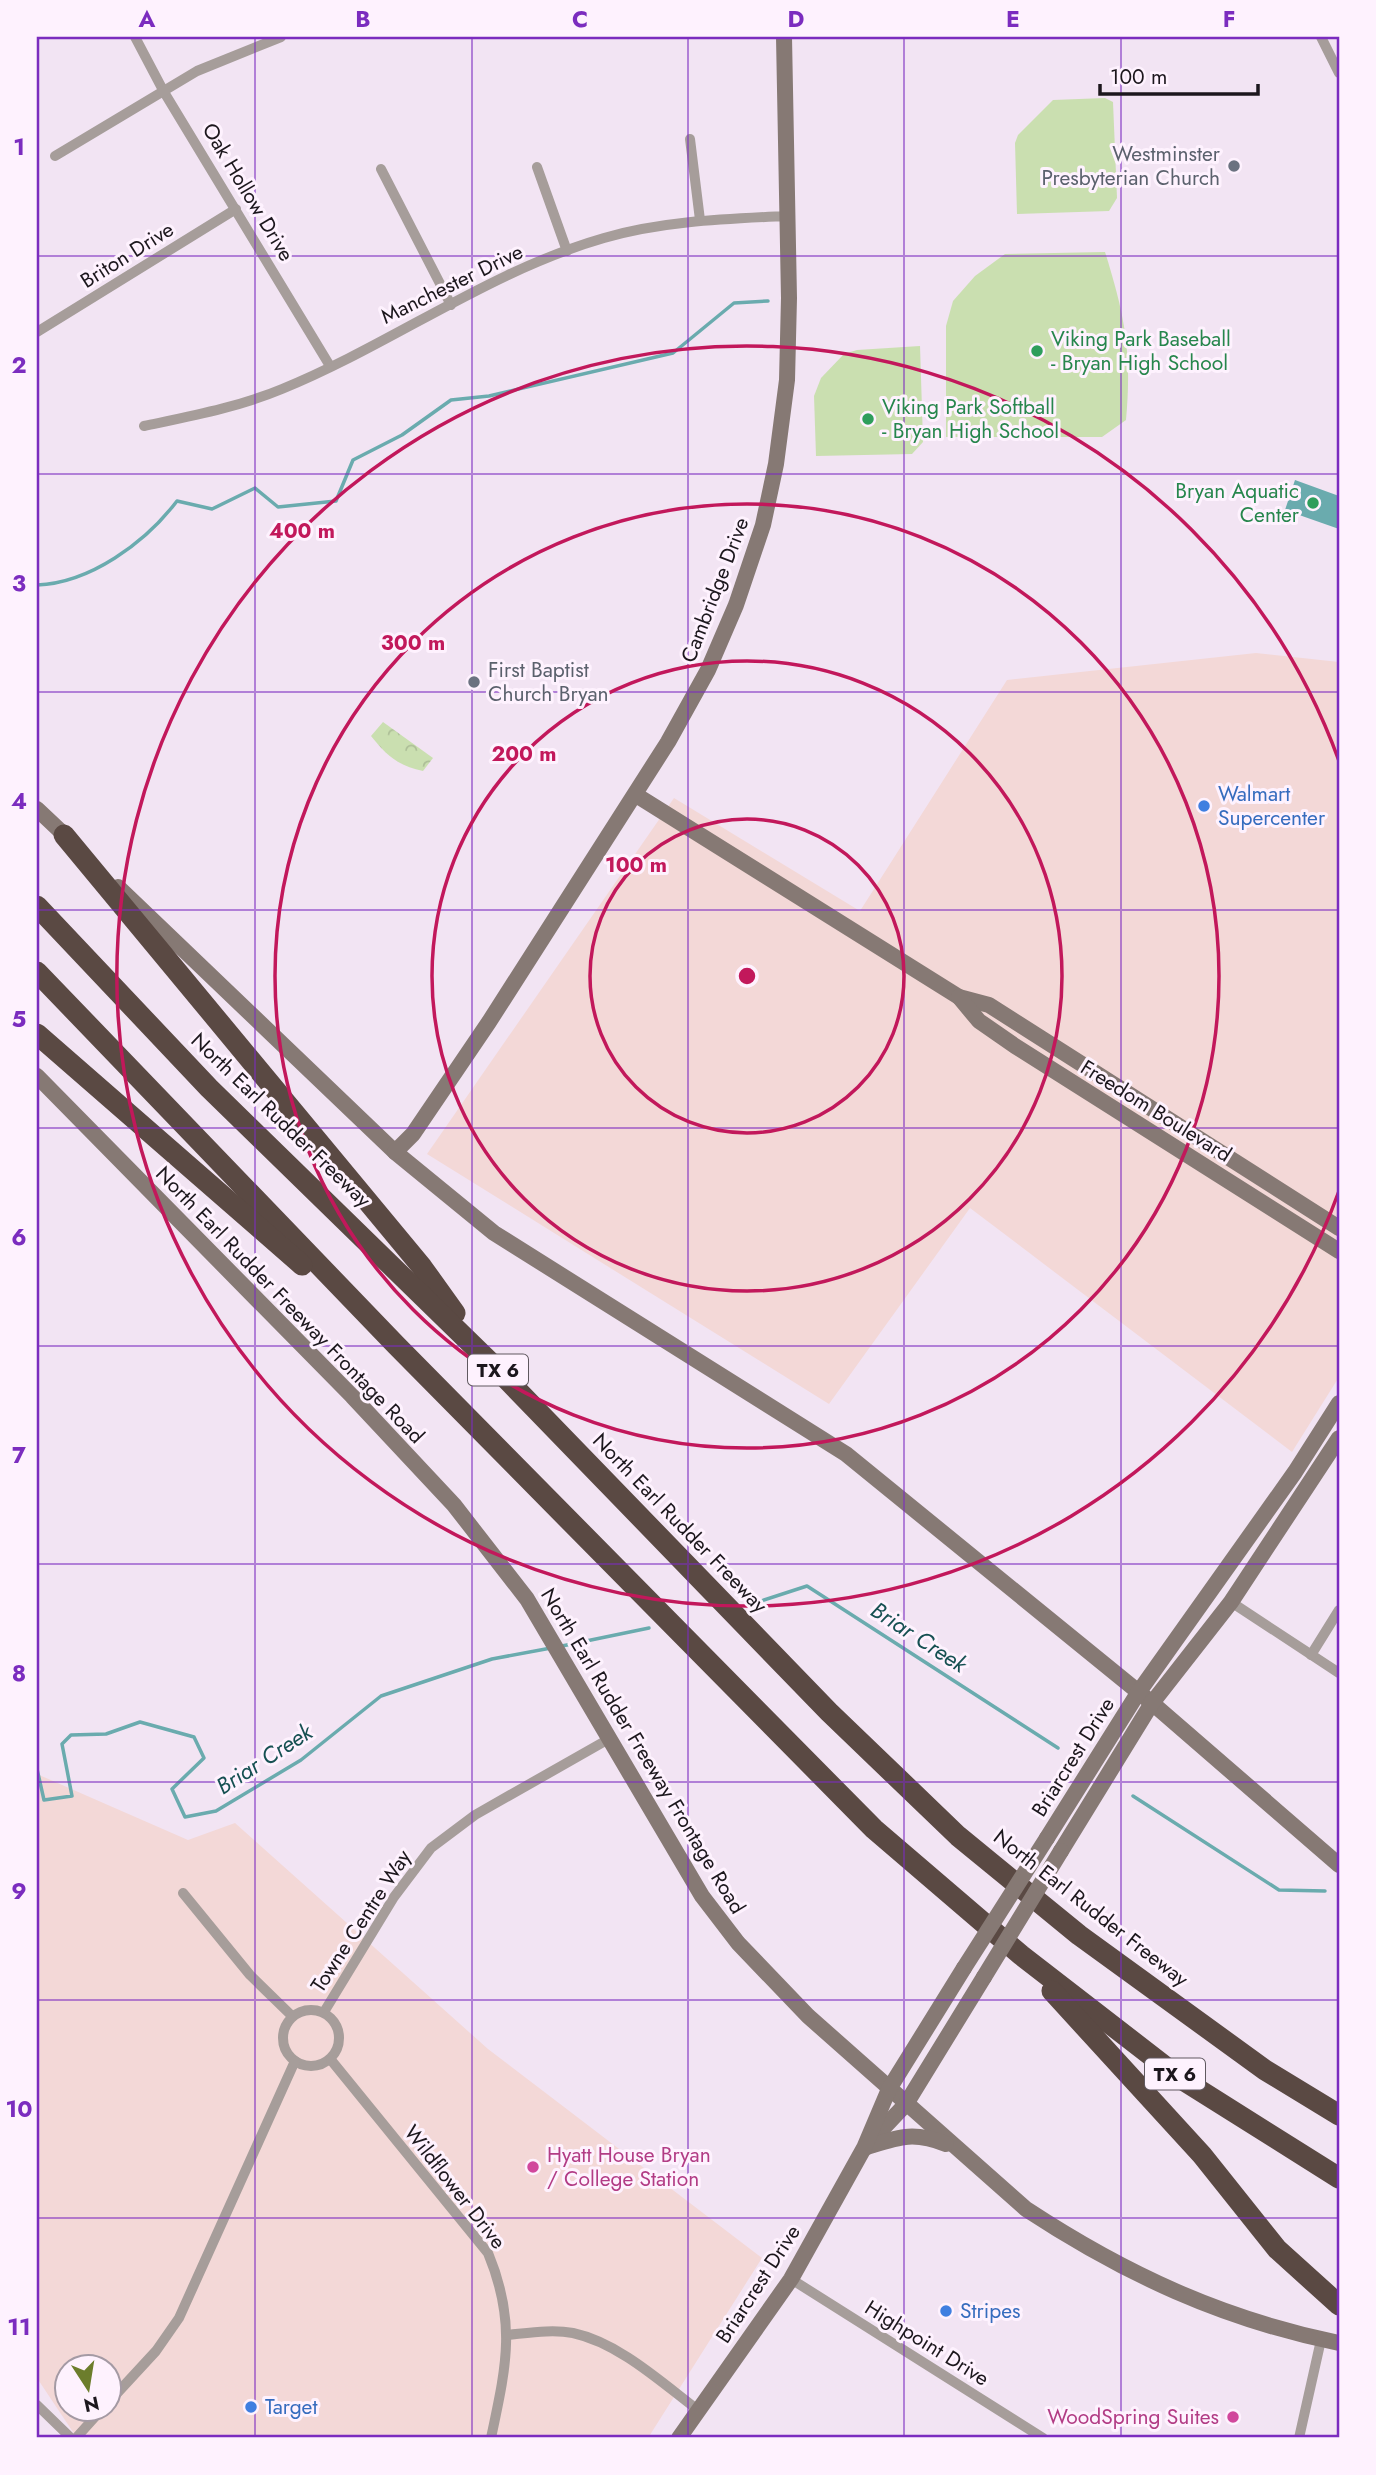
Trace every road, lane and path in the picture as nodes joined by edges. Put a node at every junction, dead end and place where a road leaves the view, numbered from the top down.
1 (135, 37) edge
2 (281, 37) edge
3 (784, 37) edge
4 (1321, 37) edge
5 (1339, 73) edge
6 (164, 92) junction
7 (690, 139) dead end
8 (55, 156) dead end
9 (537, 167) dead end
10 (381, 169) dead end
11 (236, 209) junction
12 (787, 216) junction
13 (700, 220) junction
14 (567, 251) junction
15 (451, 304) junction
16 (38, 333) edge
17 (330, 366) junction
18 (144, 426) dead end
19 (636, 794) junction
20 (37, 809) edge
21 (64, 835) junction
22 (37, 906) edge
23 (37, 972) edge
24 (958, 997) junction
25 (37, 1034) edge
26 (1089, 1069) junction
27 (37, 1076) edge
28 (1078, 1086) junction
29 (1180, 1127) junction
30 (1170, 1144) junction
31 (395, 1152) junction
32 (1259, 1177) junction
33 (1248, 1194) junction
34 (1339, 1228) edge
35 (1339, 1251) edge
36 (396, 1345) junction
37 (491, 1363) junction
38 (1339, 1403) edge
39 (1339, 1438) edge
40 (1231, 1602) junction
41 (1339, 1610) edge
42 (1311, 1655) junction
43 (1339, 1673) edge
44 (1138, 1693) junction
45 (1152, 1703) junction
46 (607, 1740) junction
47 (1339, 1865) edge
48 (183, 1893) dead end
49 (1021, 1955) junction
50 (324, 2012) junction
51 (292, 2016) junction
52 (295, 2060) junction
53 (331, 2060) junction
54 (890, 2089) junction
55 (906, 2104) junction
56 (1339, 2115) edge
57 (864, 2148) junction
58 (957, 2148) junction
59 (1339, 2178) edge
60 (791, 2279) junction
61 (1339, 2305) edge
62 (508, 2335) junction
63 (1321, 2340) junction
64 (1339, 2343) edge
65 (122, 2388) edge
66 (37, 2405) edge
67 (698, 2410) junction
68 (90, 2422) edge
69 (73, 2438) edge
70 (491, 2438) edge
71 (679, 2438) edge
72 (1042, 2438) edge
73 (1299, 2438) edge

1 - 6 street, Oak Hollow Drive
2 - 6 street
3 - 12 main road, Cambridge Drive
4 - 5 street
6 - 8 street
6 - 11 street, Oak Hollow Drive
7 - 13 street
9 - 14 street
10 - 15 street
11 - 16 street, Briton Drive
11 - 17 street, Oak Hollow Drive
12 - 13 street, Manchester Drive
12 - 19 main road, Cambridge Drive
13 - 14 street, Manchester Drive
14 - 15 street, Manchester Drive
15 - 17 street, Manchester Drive
17 - 18 street, Manchester Drive
19 - 24 main road, Freedom Boulevard
19 - 31 main road, Cambridge Drive
20 - 21 main road
21 - 31 main road
21 - 37 highway
22 - 37 highway, North Earl Rudder Freeway / TX 6
23 - 36 highway, TX 6
24 - 26 main road, Freedom Boulevard
24 - 28 main road, Freedom Boulevard
25 - 36 highway
26 - 28 main road
26 - 29 main road, Freedom Boulevard
27 - 46 main road, North Earl Rudder Freeway Frontage Road
28 - 30 main road, Freedom Boulevard
29 - 30 main road
29 - 32 main road, Freedom Boulevard
30 - 33 main road, Freedom Boulevard
31 - 44 main road
32 - 33 main road
32 - 34 main road, Freedom Boulevard
33 - 35 main road, Freedom Boulevard
36 - 49 highway, TX 6
37 - 56 highway, North Earl Rudder Freeway / TX 6
38 - 44 main road, Briarcrest Drive
39 - 40 main road, Briarcrest Drive
40 - 42 street
40 - 45 main road, Briarcrest Drive
41 - 42 street
42 - 43 street
44 - 45 main road
44 - 54 main road, Briarcrest Drive, bridge
45 - 47 main road
45 - 55 main road, Briarcrest Drive, bridge
46 - 50 street, Towne Centre Way
46 - 54 main road, North Earl Rudder Freeway Frontage Road
48 - 51 street
49 - 59 highway, TX 6
49 - 61 highway
50 - 51 street
50 - 53 street
51 - 52 street
52 - 53 street
52 - 65 street
53 - 62 street, Wildflower Drive
54 - 55 main road, North Earl Rudder Freeway Frontage Road
54 - 57 main road, Briarcrest Drive
55 - 57 main road, Briarcrest Drive
55 - 58 main road, North Earl Rudder Freeway Frontage Road
57 - 58 main road
57 - 60 main road, Briarcrest Drive
58 - 63 main road, North Earl Rudder Freeway Frontage Road
60 - 67 main road, Briarcrest Drive
60 - 72 street, Highpoint Drive
62 - 67 street
62 - 70 street, Wildflower Drive
63 - 64 main road, North Earl Rudder Freeway Frontage Road
63 - 73 street
66 - 69 street
67 - 71 main road, Briarcrest Drive
68 - 69 street

